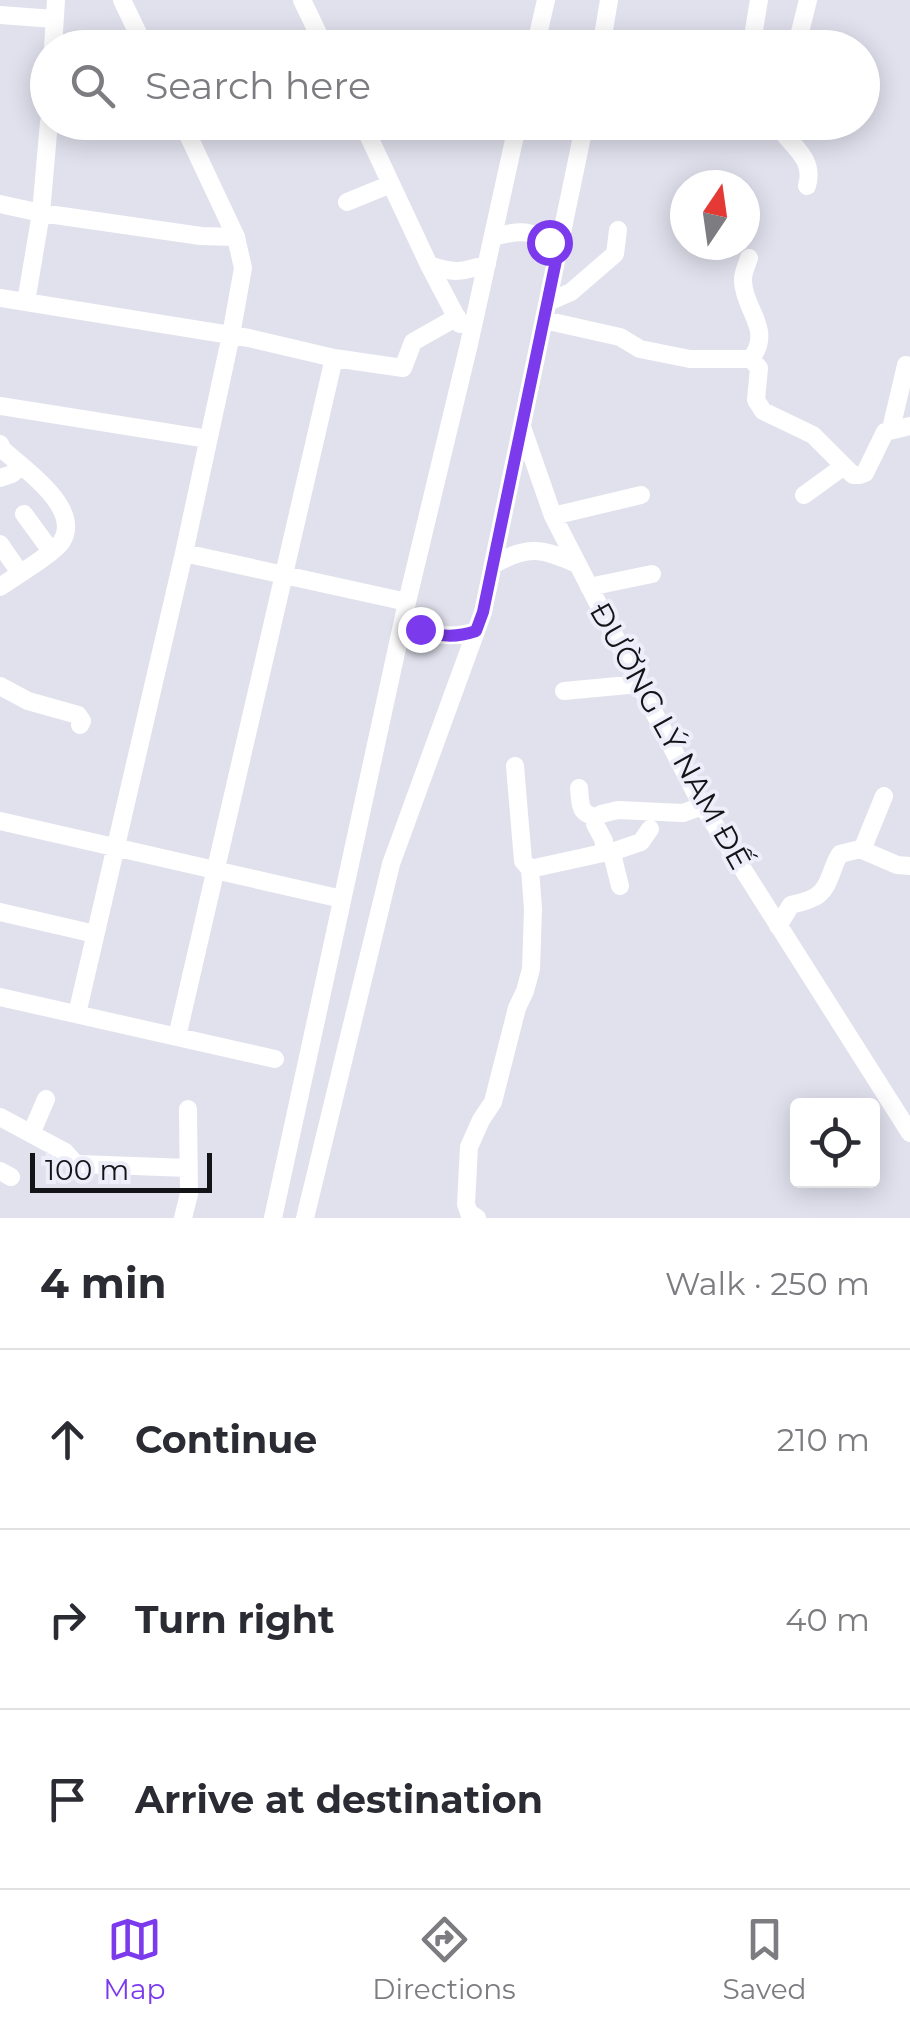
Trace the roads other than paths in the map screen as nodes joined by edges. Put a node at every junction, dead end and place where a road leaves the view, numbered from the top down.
1 (122, 0) edge
2 (302, 0) edge
3 (546, 0) edge
4 (609, 0) edge
5 (759, 0) edge
6 (808, 0) edge
7 (55, 10) edge
8 (0, 15) edge
9 (136, 30) edge
10 (316, 30) edge
11 (539, 30) edge
12 (604, 30) edge
13 (755, 30) edge
14 (800, 30) edge
15 (47, 140) edge
16 (190, 140) edge
17 (371, 140) edge
18 (514, 140) edge
19 (581, 140) edge
20 (790, 140) edge
21 (392, 184) junction
22 (807, 186) dead end
23 (347, 202) dead end
24 (0, 204) edge
25 (40, 213) junction
26 (618, 230) dead end
27 (236, 237) junction
28 (492, 237) junction
29 (558, 251) junction
30 (748, 260) edge
31 (486, 264) junction
32 (429, 265) junction
33 (0, 298) edge
34 (26, 302) junction
35 (546, 311) junction
36 (457, 317) junction
37 (231, 335) junction
38 (469, 344) junction
39 (334, 358) junction
40 (751, 359) junction
41 (906, 365) dead end
42 (0, 406) edge
43 (522, 426) junction
44 (900, 427) edge
45 (208, 439) junction
46 (0, 444) edge
47 (20, 466) junction
48 (844, 466) junction
49 (0, 478) edge
50 (804, 495) dead end
51 (640, 496) dead end
52 (24, 514) dead end
53 (553, 516) junction
54 (0, 544) edge
55 (51, 551) junction
56 (184, 553) junction
57 (577, 564) junction
58 (492, 565) junction
59 (20, 573) junction
60 (652, 574) dead end
61 (283, 576) junction
62 (589, 587) junction
63 (0, 588) edge
64 (405, 609) junction
65 (476, 631) junction
66 (639, 684) junction
67 (0, 686) edge
68 (564, 691) dead end
69 (80, 725) dead end
70 (515, 766) dead end
71 (578, 788) dead end
72 (884, 796) dead end
73 (702, 806) junction
74 (597, 818) junction
75 (0, 822) edge
76 (650, 829) dead end
77 (114, 848) junction
78 (860, 849) junction
79 (607, 850) junction
80 (910, 866) edge
81 (530, 868) junction
82 (216, 871) junction
83 (620, 886) dead end
84 (342, 899) junction
85 (0, 912) edge
86 (778, 926) junction
87 (96, 934) junction
88 (0, 997) edge
89 (77, 1014) junction
90 (178, 1037) junction
91 (274, 1059) dead end
92 (306, 1064) junction
93 (340, 1072) junction
94 (46, 1099) dead end
95 (188, 1109) dead end
96 (0, 1116) edge
97 (910, 1133) edge
98 (31, 1134) junction
99 (188, 1168) junction
100 (183, 1218) edge
101 (273, 1218) edge
102 (305, 1218) edge
103 (477, 1218) edge

1 - 9 street
2 - 10 street
3 - 11 street
4 - 12 street
5 - 13 street
6 - 14 street
7 - 8 street
15 - 25 street
16 - 27 street
17 - 21 street
18 - 28 street
19 - 29 street
20 - 22 street
21 - 23 street
21 - 32 street
24 - 25 street
25 - 27 street
25 - 34 street
26 - 35 street
27 - 37 street
28 - 29 street
28 - 31 street
29 - 35 street
30 - 40 street
31 - 32 street
31 - 38 street
32 - 36 street
33 - 34 street
34 - 37 street
35 - 40 street
35 - 43 street
36 - 38 street
36 - 39 street
37 - 39 street
37 - 45 street
38 - 64 street
39 - 61 street
40 - 48 street
41 - 44 street
42 - 45 street
43 - 53 street, ĐƯỜNG LÝ NAM ĐẾ
43 - 58 street
44 - 48 street
45 - 56 street
46 - 47 street
47 - 49 street
47 - 55 street
48 - 50 street
51 - 53 street
52 - 55 street
53 - 57 street, ĐƯỜNG LÝ NAM ĐẾ
54 - 59 street
55 - 59 street
56 - 61 street
56 - 77 street
57 - 58 street
57 - 62 street, ĐƯỜNG LÝ NAM ĐẾ
58 - 65 street
59 - 63 street
60 - 62 street
61 - 64 street
61 - 82 street
62 - 66 street, ĐƯỜNG LÝ NAM ĐẾ
64 - 65 street
64 - 84 street
65 - 93 street
66 - 68 street
66 - 73 street, ĐƯỜNG LÝ NAM ĐẾ
67 - 69 street
70 - 81 street
71 - 74 street
72 - 78 street
73 - 74 street
73 - 86 street, ĐƯỜNG LÝ NAM ĐẾ
74 - 79 street
75 - 77 street
76 - 79 street
77 - 82 street
77 - 87 street
78 - 80 street
78 - 86 street
79 - 81 street
79 - 83 street
81 - 103 street
82 - 84 street
82 - 90 street
84 - 92 street
85 - 87 street
86 - 97 street, ĐƯỜNG LÝ NAM ĐẾ
87 - 89 street
88 - 89 street
89 - 90 street
90 - 91 street
92 - 93 street
92 - 101 street
93 - 102 street
94 - 98 street
95 - 99 street
96 - 98 street
98 - 99 street
99 - 100 street

